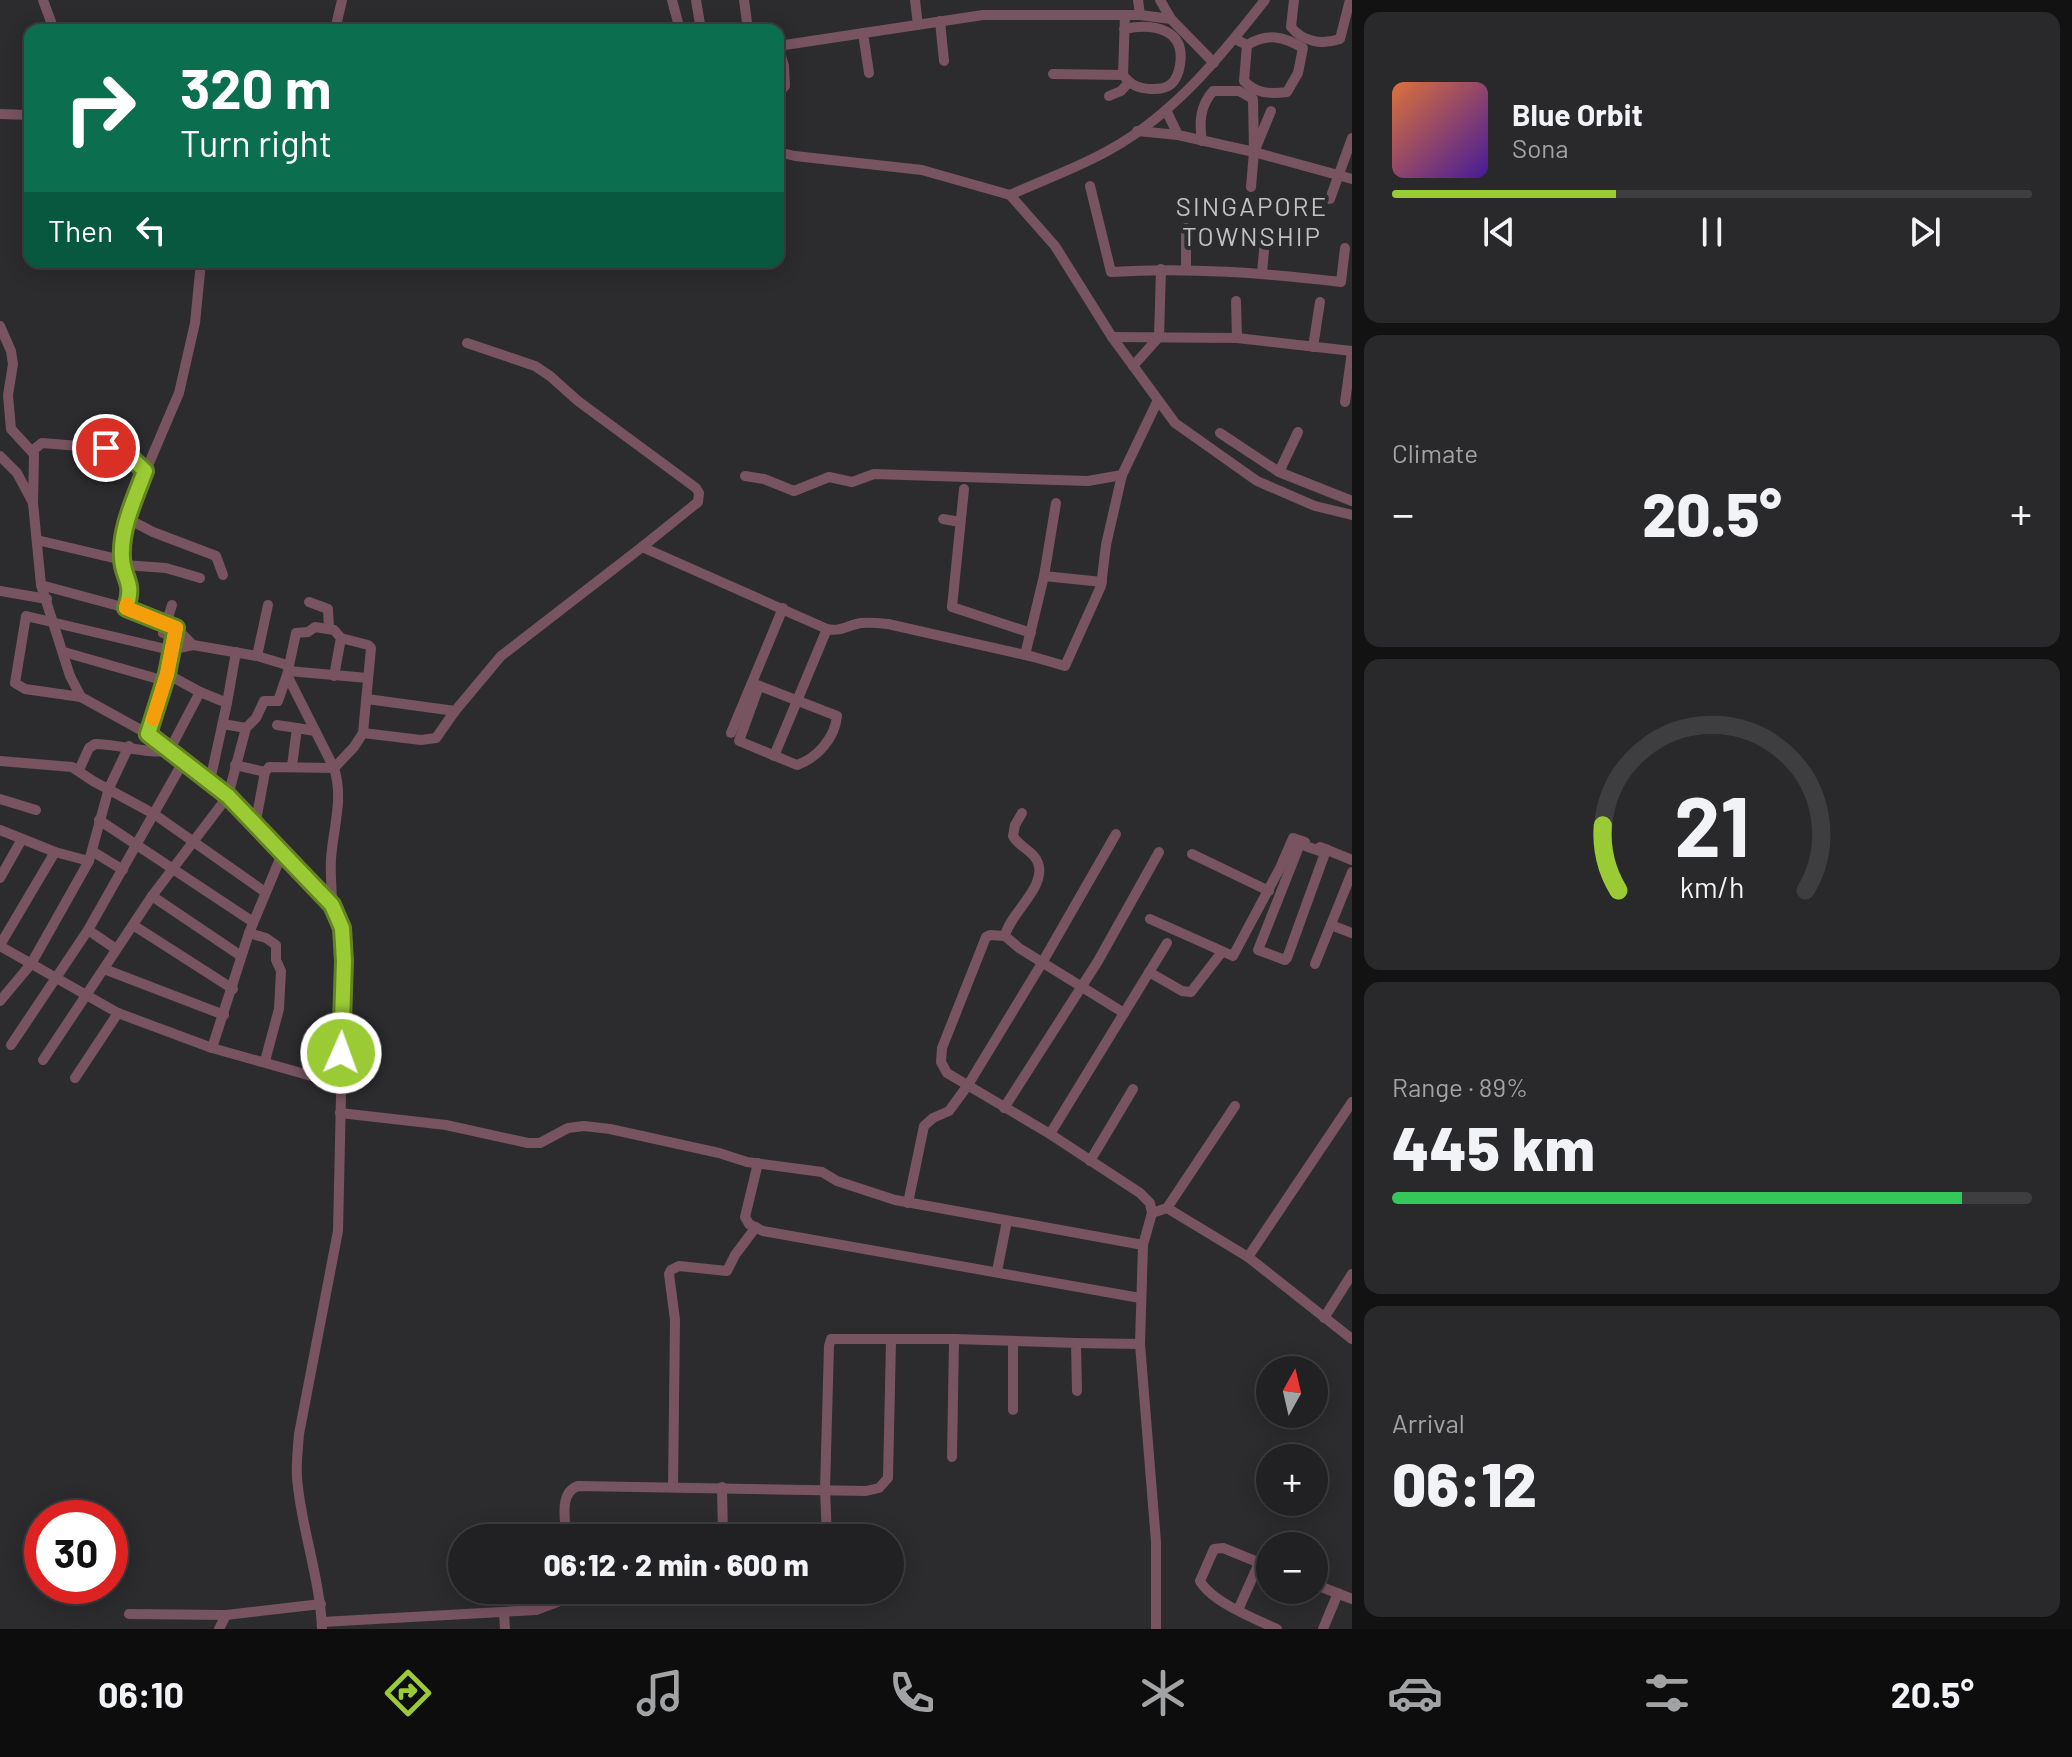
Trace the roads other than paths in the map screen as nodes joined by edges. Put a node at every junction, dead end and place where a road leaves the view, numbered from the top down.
1 (43, 0) edge
2 (342, 0) edge
3 (672, 0) edge
4 (696, 0) edge
5 (744, 0) edge
6 (915, 0) edge
7 (1084, 0) edge
8 (1138, 0) edge
9 (1160, 0) edge
10 (1265, 0) edge
11 (1294, 0) edge
12 (1350, 0) edge
13 (1085, 15) junction
14 (1125, 15) junction
15 (1140, 15) junction
16 (1171, 19) junction
17 (940, 21) junction
18 (52, 24) edge
19 (336, 24) edge
20 (678, 24) edge
21 (700, 24) edge
22 (746, 24) edge
23 (918, 25) junction
24 (1124, 29) junction
25 (863, 33) junction
26 (1235, 39) junction
27 (784, 45) edge
28 (1247, 45) junction
29 (944, 61) dead end
30 (1214, 63) junction
31 (869, 73) dead end
32 (1053, 74) dead end
33 (1126, 78) junction
34 (1109, 96) dead end
35 (1166, 110) junction
36 (1271, 111) dead end
37 (0, 114) edge
38 (24, 115) edge
39 (1137, 131) junction
40 (1178, 135) junction
41 (1352, 138) edge
42 (1202, 141) junction
43 (1254, 152) junction
44 (784, 153) edge
45 (1339, 176) junction
46 (1352, 179) edge
47 (1090, 186) dead end
48 (1251, 187) dead end
49 (1010, 195) junction
50 (1330, 199) dead end
51 (1186, 228) dead end
52 (1265, 239) dead end
53 (1345, 248) dead end
54 (200, 268) edge
55 (1161, 269) junction
56 (1186, 269) junction
57 (1262, 273) junction
58 (1236, 301) dead end
59 (1320, 302) dead end
60 (0, 326) edge
61 (1112, 337) junction
62 (1159, 337) junction
63 (1237, 338) junction
64 (467, 343) dead end
65 (1313, 347) junction
66 (1352, 351) edge
67 (1133, 366) junction
68 (1158, 400) junction
69 (1345, 402) dead end
70 (1298, 432) dead end
71 (1220, 433) dead end
72 (32, 451) junction
73 (0, 456) edge
74 (145, 471) junction
75 (1279, 472) junction
76 (1122, 475) junction
77 (745, 476) dead end
78 (964, 489) dead end
79 (1352, 501) edge
80 (33, 503) junction
81 (1056, 503) dead end
82 (1352, 515) edge
83 (128, 519) junction
84 (943, 519) dead end
85 (960, 522) junction
86 (37, 540) junction
87 (642, 547) junction
88 (123, 563) junction
89 (223, 575) dead end
90 (1044, 576) junction
91 (200, 578) dead end
92 (1102, 582) junction
93 (41, 585) junction
94 (0, 591) edge
95 (47, 599) junction
96 (309, 602) dead end
97 (172, 605) dead end
98 (268, 605) dead end
99 (126, 608) junction
100 (783, 608) junction
101 (52, 620) junction
102 (172, 629) junction
103 (329, 629) junction
104 (827, 629) junction
105 (1031, 633) junction
106 (341, 638) junction
107 (193, 645) junction
108 (170, 650) junction
109 (64, 652) junction
110 (236, 652) junction
111 (1025, 655) junction
112 (257, 656) junction
113 (287, 670) junction
114 (334, 676) junction
115 (166, 677) junction
116 (368, 678) junction
117 (756, 684) junction
118 (200, 692) junction
119 (81, 697) junction
120 (367, 699) junction
121 (798, 701) junction
122 (227, 703) junction
123 (455, 711) junction
124 (223, 724) junction
125 (277, 725) dead end
126 (246, 728) junction
127 (297, 728) junction
128 (315, 731) junction
129 (146, 732) junction
130 (363, 733) junction
131 (731, 733) dead end
132 (132, 747) junction
133 (169, 751) junction
134 (774, 756) junction
135 (183, 762) junction
136 (1, 763) edge
137 (235, 765) junction
138 (292, 766) junction
139 (334, 768) junction
140 (79, 770) junction
141 (265, 772) junction
142 (210, 781) junction
143 (109, 788) junction
144 (228, 796) junction
145 (0, 799) edge
146 (36, 810) dead end
147 (1022, 813) dead end
148 (154, 814) junction
149 (99, 820) junction
150 (255, 826) junction
151 (0, 830) edge
152 (1116, 834) dead end
153 (22, 839) junction
154 (194, 841) junction
155 (137, 844) junction
156 (1325, 851) junction
157 (55, 852) junction
158 (1159, 852) dead end
159 (282, 854) junction
160 (1192, 854) dead end
161 (91, 856) junction
162 (1352, 860) edge
163 (173, 868) junction
164 (123, 870) junction
165 (1352, 872) edge
166 (0, 878) edge
167 (1269, 891) junction
168 (265, 892) junction
169 (152, 896) junction
170 (332, 905) junction
171 (1150, 919) dead end
172 (253, 922) junction
173 (133, 925) junction
174 (1331, 925) junction
175 (88, 930) junction
176 (249, 933) junction
177 (1352, 933) edge
178 (1005, 936) junction
179 (1167, 943) dead end
180 (0, 946) edge
181 (116, 949) junction
182 (1221, 953) junction
183 (241, 956) junction
184 (1042, 963) junction
185 (31, 964) junction
186 (1315, 964) dead end
187 (104, 969) junction
188 (1149, 972) junction
189 (57, 980) junction
190 (1082, 986) junction
191 (233, 989) junction
192 (85, 996) junction
193 (0, 1001) edge
194 (118, 1013) junction
195 (1124, 1013) junction
196 (224, 1015) junction
197 (11, 1045) dead end
198 (212, 1048) junction
199 (43, 1060) dead end
200 (265, 1061) junction
201 (75, 1078) dead end
202 (340, 1084) junction
203 (968, 1085) junction
204 (1133, 1089) dead end
205 (1352, 1102) edge
206 (1235, 1106) dead end
207 (1004, 1108) junction
208 (340, 1113) junction
209 (1050, 1134) junction
210 (1090, 1161) junction
211 (758, 1163) junction
212 (908, 1203) junction
213 (1167, 1208) junction
214 (1152, 1213) junction
215 (1007, 1221) junction
216 (756, 1227) junction
217 (1143, 1245) junction
218 (1248, 1257) junction
219 (997, 1271) junction
220 (1352, 1274) edge
221 (1140, 1298) junction
222 (1324, 1318) junction
223 (954, 1339) junction
224 (1352, 1339) edge
225 (891, 1341) junction
226 (1013, 1342) junction
227 (1076, 1343) junction
228 (1140, 1344) junction
229 (1077, 1391) dead end
230 (1013, 1410) dead end
231 (952, 1457) dead end
232 (673, 1487) junction
233 (722, 1487) junction
234 (825, 1489) junction
235 (566, 1524) edge
236 (723, 1524) edge
237 (826, 1524) edge
238 (1256, 1562) edge
239 (1256, 1579) edge
240 (1328, 1589) edge
241 (1338, 1593) junction
242 (1352, 1599) edge
243 (321, 1604) junction
244 (556, 1604) edge
245 (1238, 1610) junction
246 (504, 1612) junction
247 (129, 1614) dead end
248 (226, 1615) junction
249 (322, 1626) edge
250 (219, 1629) edge
251 (505, 1629) edge
252 (1156, 1629) edge
253 (1277, 1629) edge
254 (1323, 1629) edge

1 - 18 street
2 - 19 street
3 - 20 street
4 - 21 street
5 - 22 street
6 - 23 street
7 - 13 street
8 - 15 street
9 - 16 street
10 - 26 street
11 - 12 street
13 - 14 street
13 - 17 street
14 - 15 street
14 - 24 street
15 - 16 street
16 - 30 street
17 - 23 street
17 - 29 street
23 - 25 street
24 - 33 street
24 - 33 street
25 - 27 street
25 - 31 street
26 - 28 street
26 - 30 street
28 - 28 street
30 - 35 street
32 - 33 street
33 - 34 street
35 - 39 street
35 - 40 street
36 - 43 street
37 - 38 street
39 - 40 street
39 - 49 street
40 - 42 street
41 - 45 street
42 - 43 street
42 - 43 street
43 - 45 street
43 - 48 street
44 - 49 street
45 - 46 street
45 - 50 street
47 - 55 street
49 - 61 street
51 - 56 street
52 - 57 street
53 - 57 street
54 - 74 street
55 - 56 street
55 - 62 street
56 - 57 street
58 - 63 street
59 - 65 street
60 - 72 street
61 - 62 street
61 - 67 street
62 - 63 street
62 - 67 street
63 - 65 street
64 - 87 street
65 - 66 street
66 - 69 street
67 - 68 street
68 - 76 street
68 - 82 street
70 - 75 street
71 - 75 street
72 - 74 street
72 - 80 street
73 - 80 street
74 - 83 street
75 - 79 street
76 - 77 street
76 - 92 street
78 - 85 street
80 - 86 street
81 - 90 street
83 - 88 street
83 - 89 street
84 - 85 street
85 - 105 street
86 - 88 street
86 - 93 street
87 - 100 street
87 - 123 street
88 - 91 street
88 - 99 street
90 - 92 street
90 - 105 street
92 - 111 street
93 - 95 street
93 - 99 street
94 - 95 street
95 - 101 street
96 - 103 street
97 - 102 street
98 - 112 street
99 - 102 street
100 - 104 street
100 - 117 street
101 - 108 street
101 - 109 street
101 - 119 street
102 - 107 street
102 - 108 street
103 - 106 street
103 - 113 street
104 - 111 street
104 - 121 street
105 - 111 street
106 - 114 street
106 - 116 street
107 - 108 street
107 - 110 street
108 - 115 street
109 - 115 street
109 - 119 street
110 - 112 street
110 - 122 street
112 - 113 street
113 - 114 street
113 - 126 street
113 - 128 street
114 - 116 street
115 - 118 street
115 - 129 street
116 - 120 street
117 - 121 street
117 - 131 street
117 - 134 street
118 - 122 street
118 - 133 street
119 - 129 street
120 - 123 street
120 - 130 street
121 - 134 street
121 - 134 street
122 - 124 street
123 - 130 street
124 - 126 street
124 - 142 street
125 - 127 street
126 - 137 street
127 - 128 street
127 - 138 street
128 - 139 street
129 - 132 street
129 - 133 street
130 - 139 street
132 - 133 street
132 - 140 street
132 - 143 street
133 - 135 street
135 - 142 street
135 - 148 street
136 - 140 street
137 - 141 street
137 - 144 street
138 - 139 street
138 - 141 street
139 - 170 street
140 - 143 street
141 - 150 street
142 - 144 street
143 - 148 street
143 - 149 street
144 - 150 street
144 - 154 street
145 - 146 street
147 - 178 street
148 - 154 street
148 - 155 street
149 - 155 street
149 - 161 street
150 - 159 street
151 - 153 street
152 - 184 street
153 - 157 street
153 - 166 street
154 - 163 street
154 - 168 street
155 - 163 street
155 - 164 street
156 - 156 street
156 - 162 street
156 - 167 street
157 - 161 street
157 - 180 street
158 - 190 street
159 - 168 street
159 - 170 street
160 - 167 street
161 - 164 street
161 - 185 street
163 - 169 street
163 - 172 street
164 - 175 street
165 - 174 street
167 - 182 street
168 - 172 street
169 - 173 street
169 - 183 street
170 - 202 street
171 - 182 street
172 - 176 street
173 - 181 street
173 - 191 street
174 - 177 street
174 - 186 street
175 - 181 street
175 - 189 street
176 - 183 street
176 - 200 street
178 - 184 street
178 - 203 street
179 - 188 street
180 - 185 street
181 - 187 street
182 - 188 street
183 - 191 street
184 - 190 street
184 - 203 street
185 - 189 street
185 - 193 street
187 - 192 street
187 - 196 street
188 - 195 street
189 - 192 street
189 - 197 street
190 - 195 street
190 - 207 street
191 - 196 street
192 - 194 street
192 - 199 street
194 - 198 street
194 - 201 street
195 - 209 street
196 - 198 street
198 - 200 street
200 - 202 street
202 - 208 street
203 - 207 street
203 - 212 street
204 - 210 street
205 - 218 street
206 - 213 street
207 - 209 street
208 - 211 street
208 - 243 street
209 - 210 street
210 - 214 street
211 - 212 street
211 - 216 street
212 - 215 street
213 - 214 street
213 - 218 street
214 - 217 street
215 - 217 street
215 - 219 street
216 - 219 street
216 - 232 street
217 - 221 street
218 - 222 street
219 - 221 street
220 - 222 street
221 - 228 street
222 - 224 street
223 - 225 street
223 - 226 street
223 - 231 street
225 - 234 street
225 - 234 street
226 - 227 street
226 - 230 street
227 - 228 street
227 - 229 street
228 - 252 street
232 - 233 street
232 - 235 street
233 - 234 street
233 - 236 street
234 - 237 street
238 - 245 street
239 - 245 street
240 - 241 street
241 - 242 street
241 - 254 street
243 - 248 street
243 - 249 street
244 - 246 street
245 - 253 street
246 - 249 street
246 - 251 street
247 - 248 street
248 - 250 street

